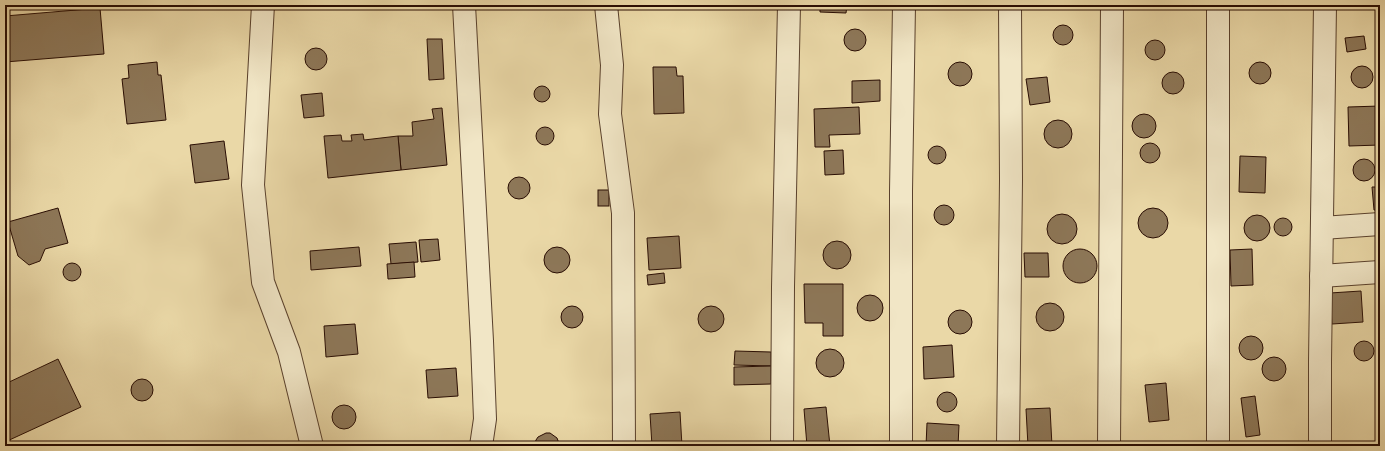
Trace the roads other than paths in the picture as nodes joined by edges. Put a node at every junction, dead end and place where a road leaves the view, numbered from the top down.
1 (263, 5) edge
2 (464, 5) edge
3 (606, 5) edge
4 (790, 5) edge
5 (904, 5) edge
6 (1010, 5) edge
7 (1112, 5) edge
8 (1218, 5) edge
9 (1325, 5) edge
10 (1380, 224) edge
11 (1322, 228) junction
12 (1380, 272) edge
13 (1322, 276) junction
14 (312, 446) edge
15 (481, 446) edge
16 (624, 446) edge
17 (782, 446) edge
18 (901, 446) edge
19 (1008, 446) edge
20 (1109, 446) edge
21 (1218, 446) edge
22 (1320, 446) edge

1 - 14 street
2 - 15 street
3 - 16 street
4 - 17 street
5 - 18 street
6 - 19 street
7 - 20 street
8 - 21 street
9 - 11 street
10 - 11 street
11 - 13 street
12 - 13 street
13 - 22 street

